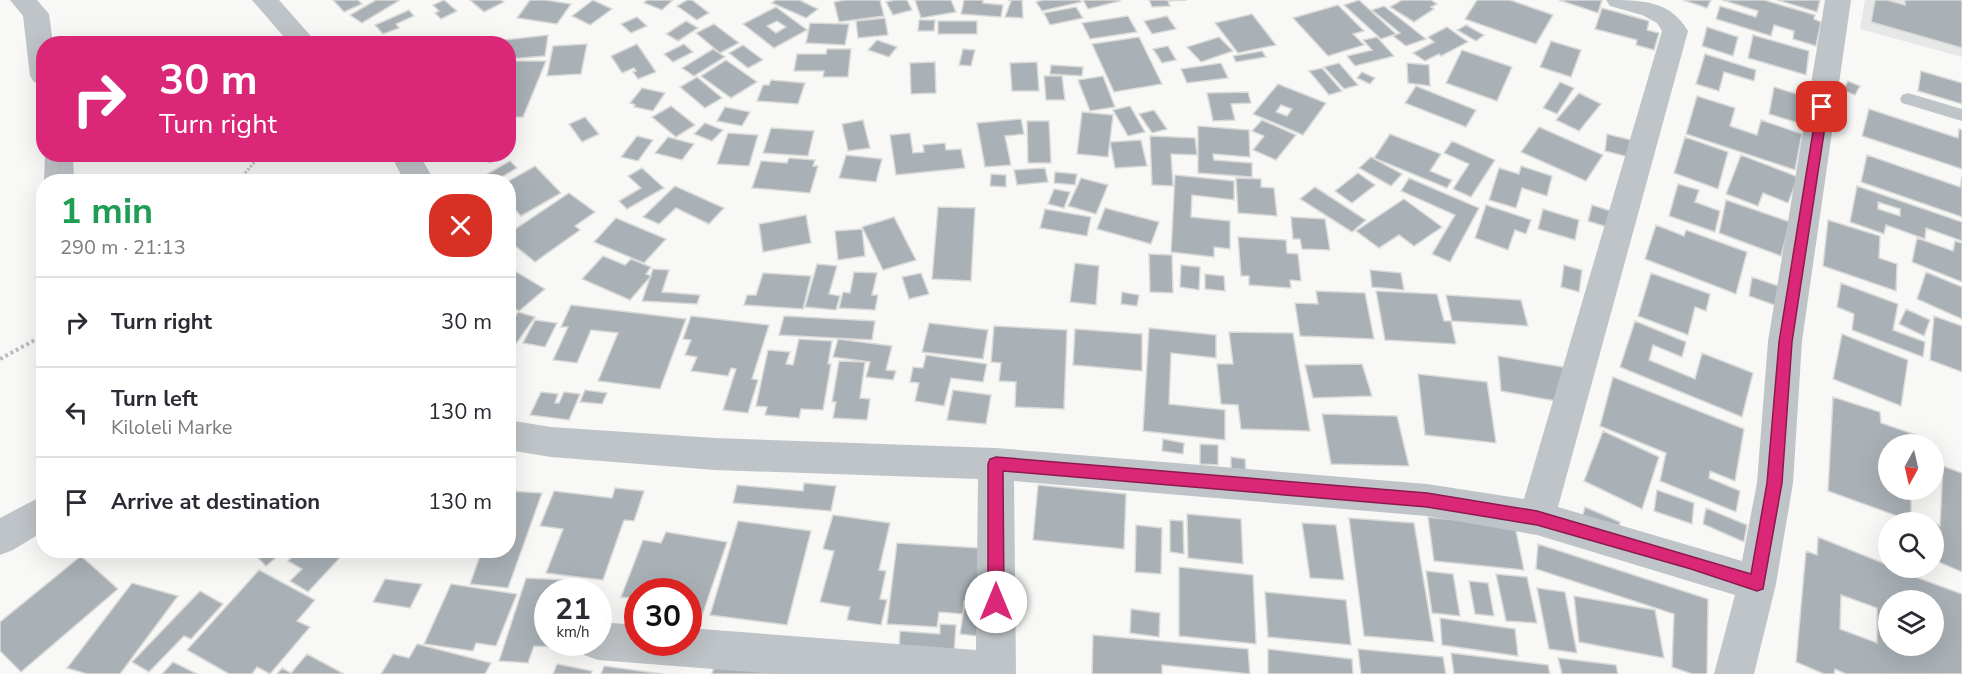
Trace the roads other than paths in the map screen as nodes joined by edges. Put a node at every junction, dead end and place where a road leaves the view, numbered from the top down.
1 (22, 0) edge
2 (265, 0) edge
3 (1618, 0) edge
4 (1838, 0) edge
5 (39, 36) edge
6 (298, 36) edge
7 (1908, 99) dead end
8 (1962, 116) edge
9 (516, 436) edge
10 (996, 464) junction
11 (36, 516) edge
12 (1537, 518) junction
13 (0, 538) edge
14 (1757, 584) junction
15 (612, 642) edge
16 (996, 672) edge
17 (1734, 674) edge

1 - 5 street
2 - 6 street
3 - 12 street
4 - 14 street
7 - 8 lane
9 - 10 street
10 - 12 street
10 - 16 street
11 - 13 street
12 - 14 street
14 - 17 street
15 - 16 street

